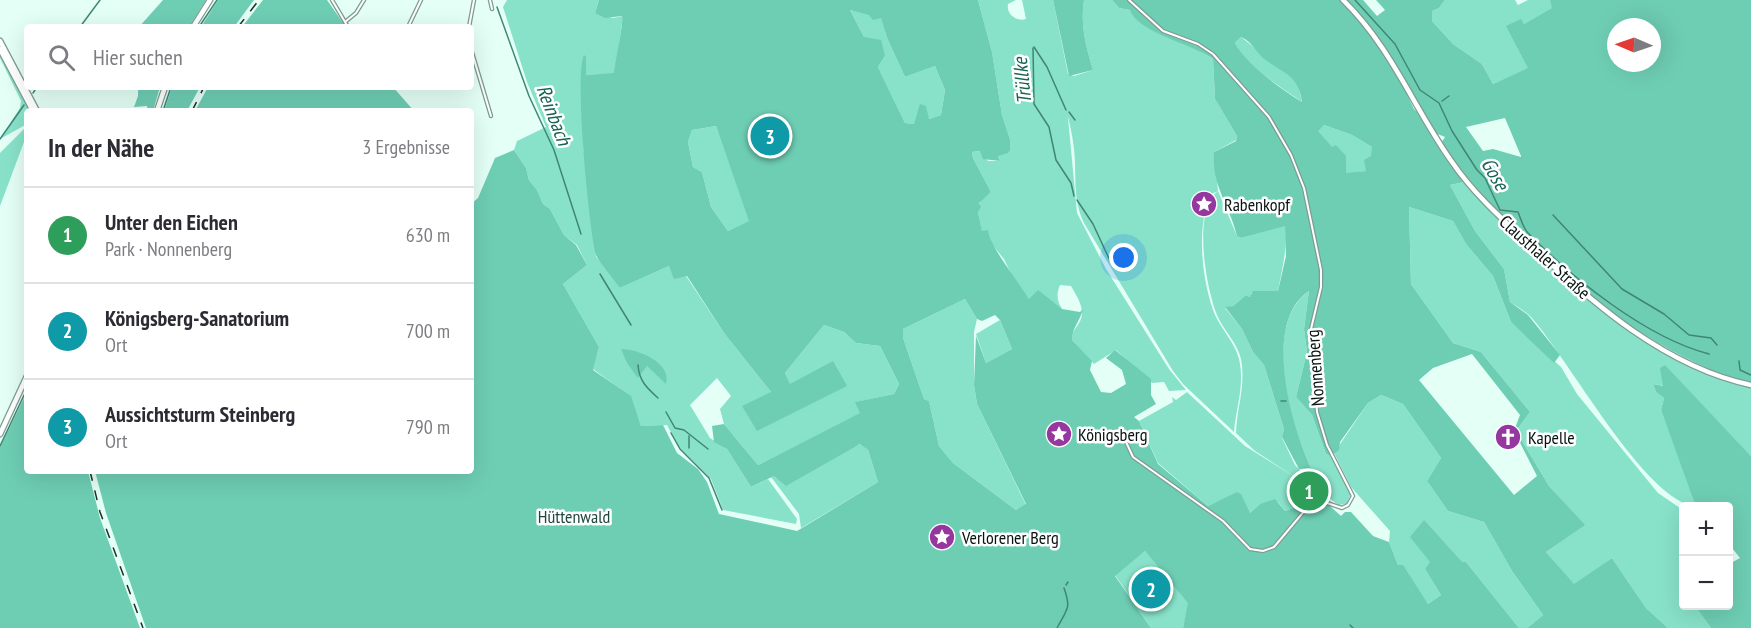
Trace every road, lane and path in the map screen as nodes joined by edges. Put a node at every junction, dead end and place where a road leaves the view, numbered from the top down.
1 (210, 0) edge
2 (332, 0) edge
3 (364, 0) edge
4 (422, 0) edge
5 (474, 0) edge
6 (490, 0) edge
7 (1129, 0) edge
8 (1343, 0) edge
9 (492, 9) dead end
10 (345, 22) joint
11 (195, 24) edge
12 (410, 24) edge
13 (470, 24) edge
14 (0, 41) edge
15 (0, 49) edge
16 (474, 59) edge
17 (24, 89) edge
18 (24, 90) edge
19 (164, 90) edge
20 (33, 108) edge
21 (34, 108) edge
22 (158, 108) edge
23 (491, 116) dead end
24 (24, 382) edge
25 (1751, 385) edge
26 (1120, 429) dead end
27 (0, 434) edge

1 - 11 main road
2 - 10 street
3 - 10 street
4 - 12 street
5 - 13 street
6 - 9 street
7 - 26 street, Nonnenberg
8 - 25 main road, Clausthaler Straße
14 - 17 main road
15 - 20 main road
16 - 23 street
18 - 21 main road
19 - 22 main road
24 - 27 main road

